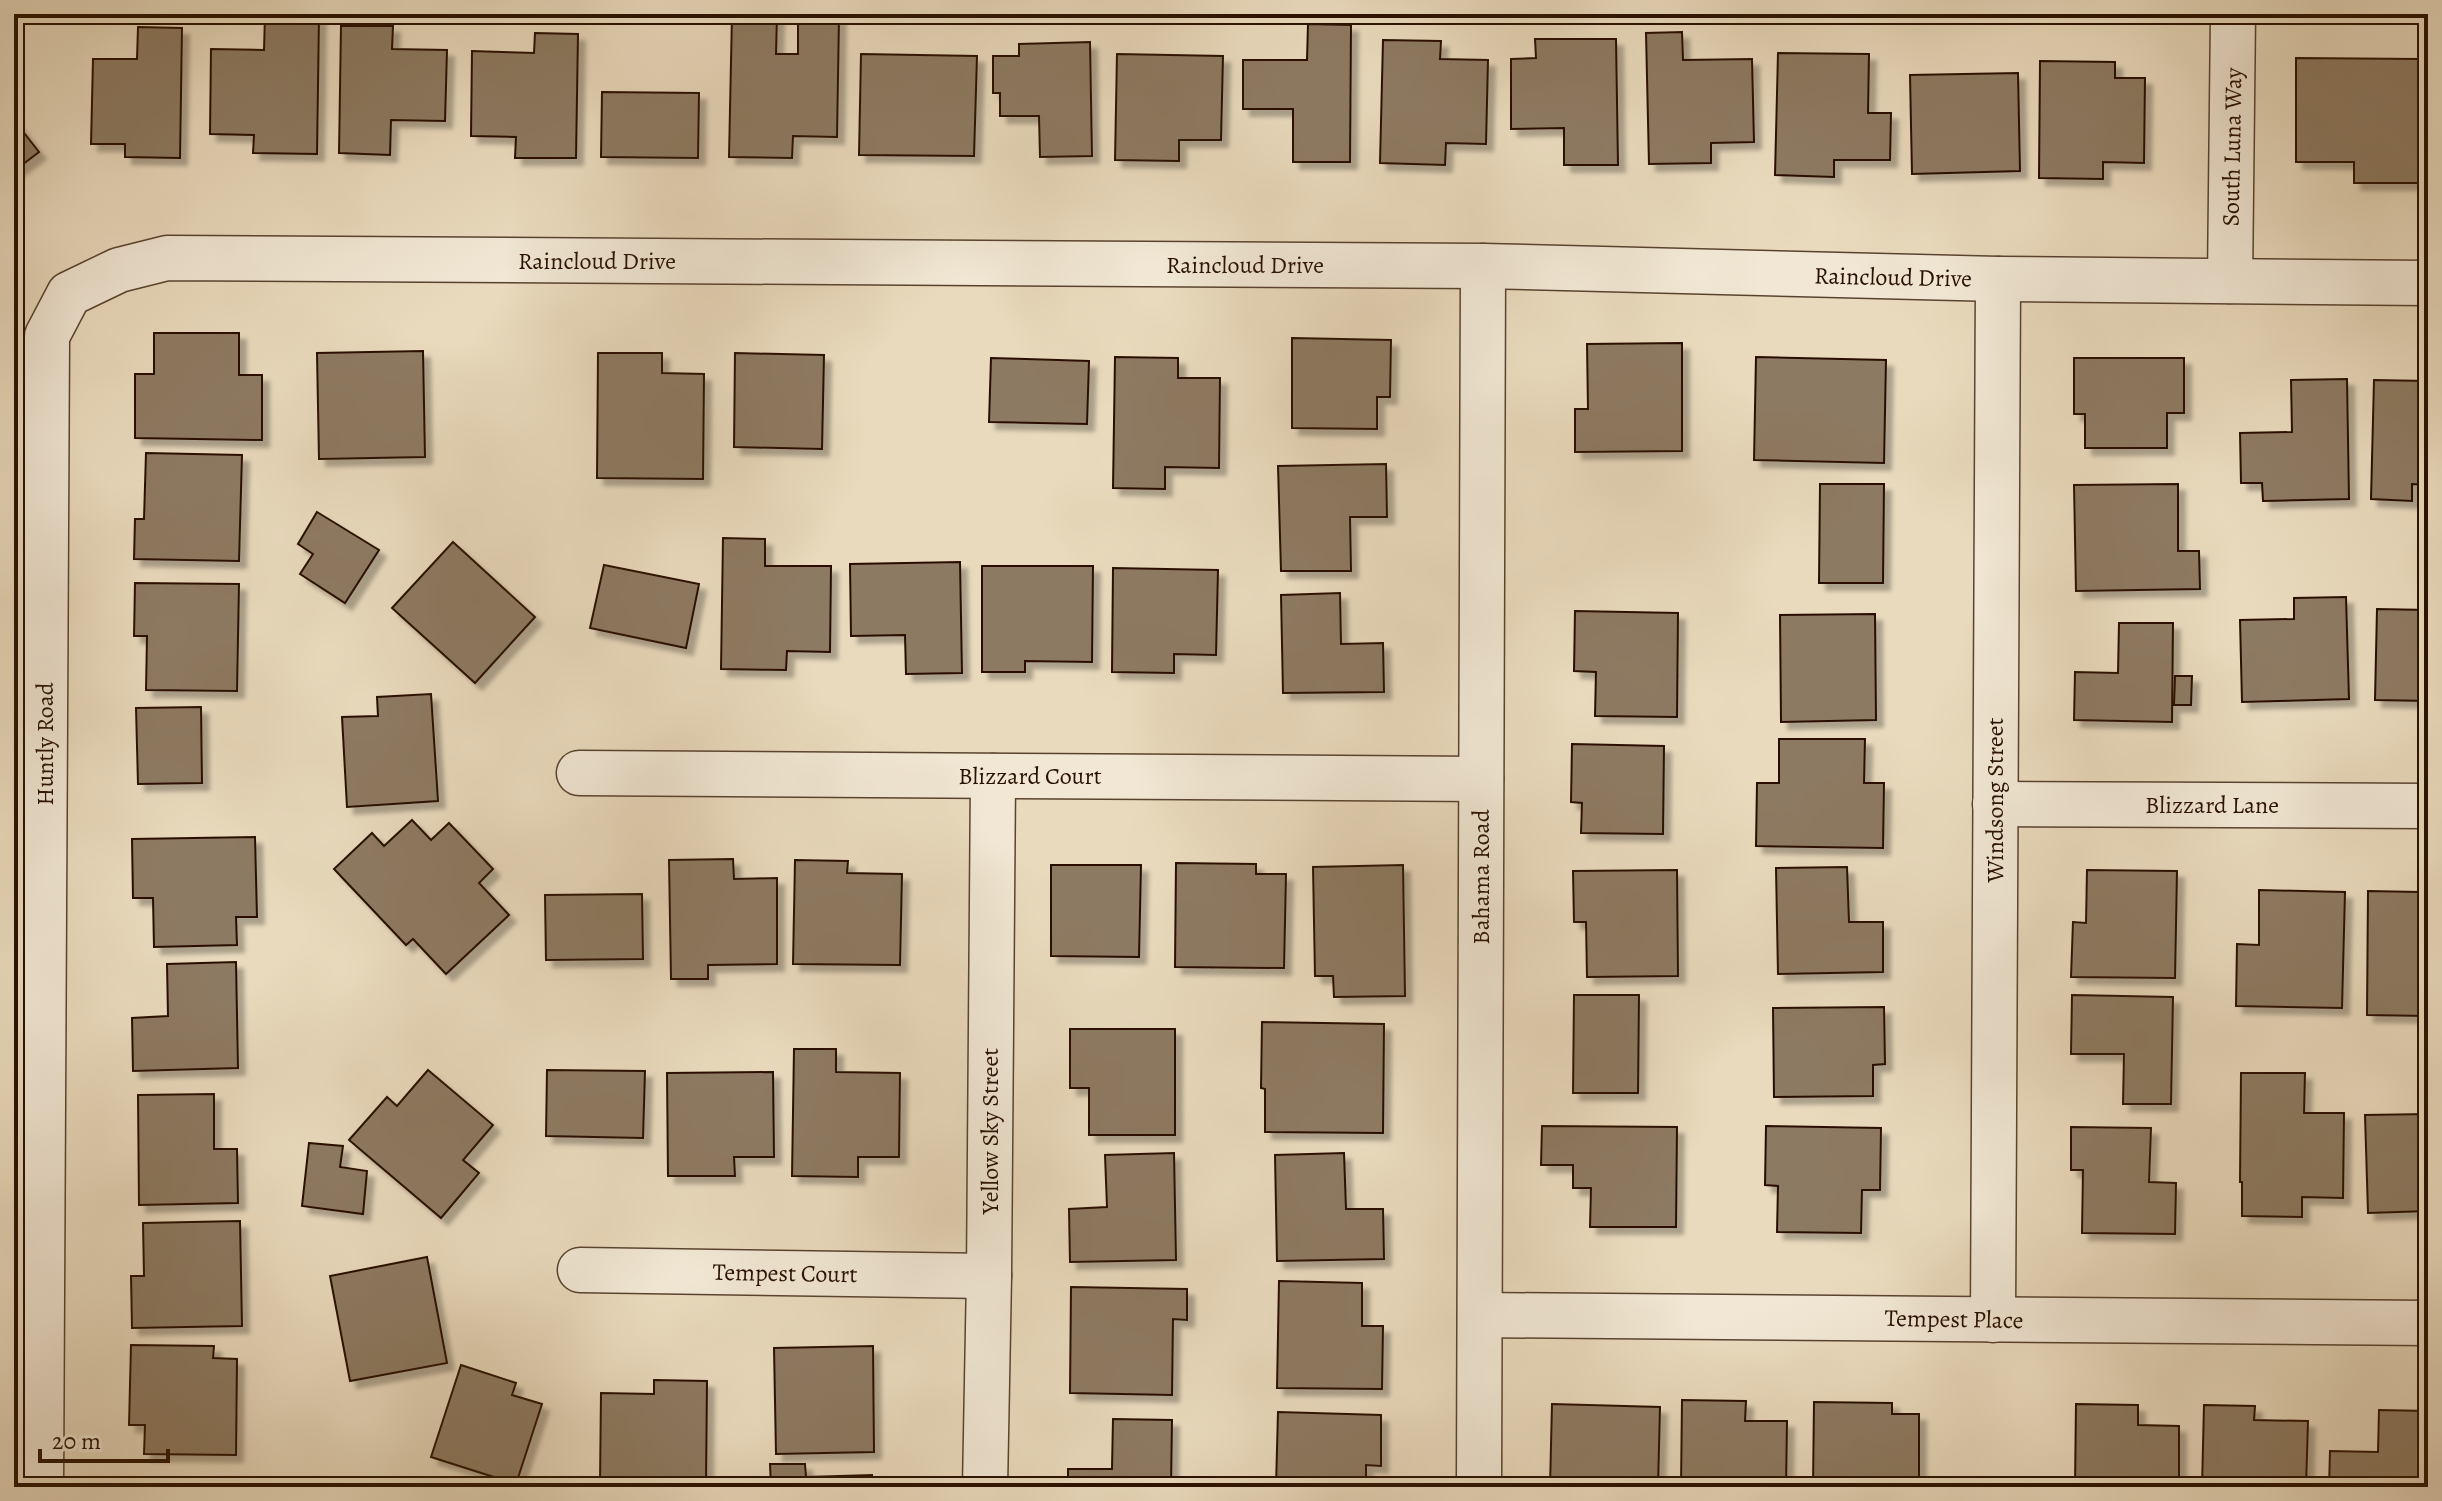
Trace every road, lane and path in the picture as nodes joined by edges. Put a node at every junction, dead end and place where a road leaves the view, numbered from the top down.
1 (2233, 14) edge
2 (1483, 266) junction
3 (1998, 279) junction
4 (2230, 281) junction
5 (2428, 283) edge
6 (69, 294) joint
7 (579, 773) dead end
8 (993, 776) junction
9 (1481, 779) junction
10 (1995, 804) junction
11 (2428, 806) edge
12 (580, 1270) dead end
13 (989, 1276) junction
14 (1480, 1315) junction
15 (1993, 1320) junction
16 (2428, 1323) edge
17 (32, 1460) edge
18 (985, 1487) edge
19 (1479, 1487) edge

1 - 4 street, South Luna Way
2 - 3 street, Raincloud Drive
2 - 6 street, Raincloud Drive
2 - 9 street, Bahama Road
3 - 4 street, Raincloud Drive
3 - 10 street, Windsong Street
4 - 5 street, Raincloud Drive
6 - 17 street, Huntly Road
7 - 8 street, Blizzard Court
8 - 9 street, Blizzard Court
8 - 13 street, Yellow Sky Street
9 - 14 street, Bahama Road
10 - 11 street, Blizzard Lane
10 - 15 street, Windsong Street
12 - 13 street, Tempest Court
13 - 18 street, Yellow Sky Street
14 - 15 street, Tempest Place
14 - 19 street, Bahama Road
15 - 16 street, Tempest Place

